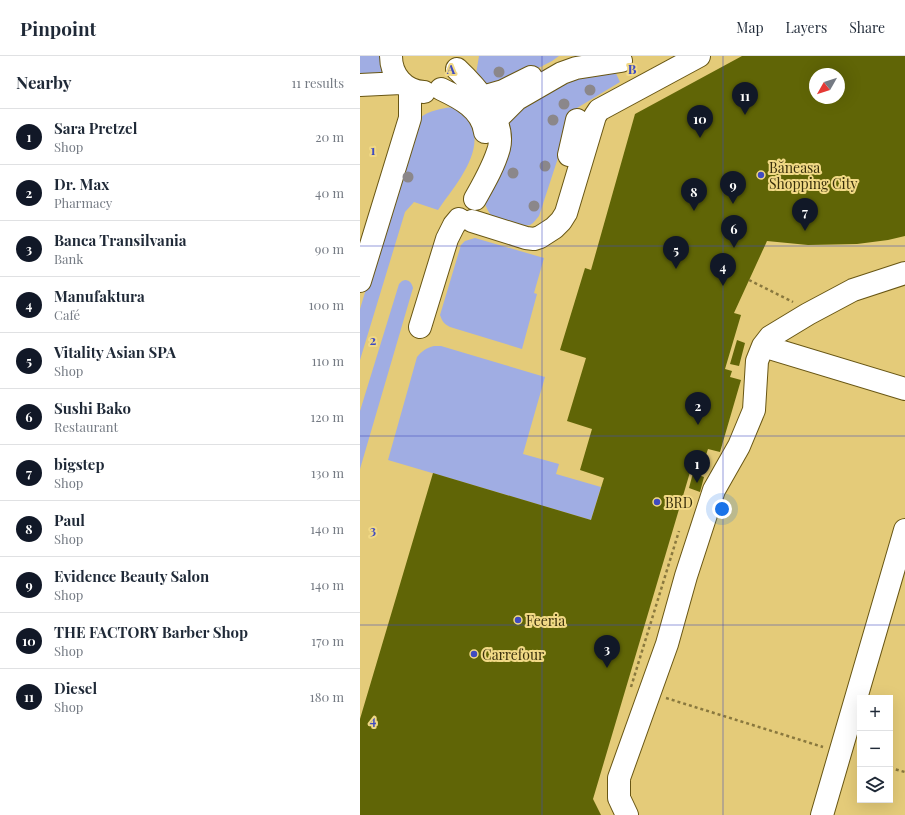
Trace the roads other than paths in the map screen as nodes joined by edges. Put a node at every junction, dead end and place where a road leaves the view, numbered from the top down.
1 (569, 56) edge
2 (699, 56) edge
3 (624, 58) edge
4 (391, 60) edge
5 (458, 62) edge
6 (360, 82) edge
7 (360, 85) edge
8 (420, 88) junction
9 (482, 97) junction
10 (577, 120) dead end
11 (496, 121) junction
12 (604, 129) dead end
13 (470, 197) junction
14 (465, 220) junction
15 (547, 234) junction
16 (905, 273) edge
17 (360, 281) edge
18 (420, 327) dead end
19 (763, 346) junction
20 (905, 389) edge
21 (905, 530) edge
22 (628, 815) edge
23 (822, 815) edge

1 - 9 street
2 - 15 street
3 - 11 street
4 - 6 street
4 - 8 street
5 - 8 street
5 - 9 street
7 - 8 street
8 - 13 street
8 - 17 street
9 - 11 street
10 - 15 street
11 - 13 street
12 - 15 street
13 - 14 street
14 - 15 street
14 - 18 street
16 - 19 street
19 - 20 street
19 - 22 street
21 - 23 street

